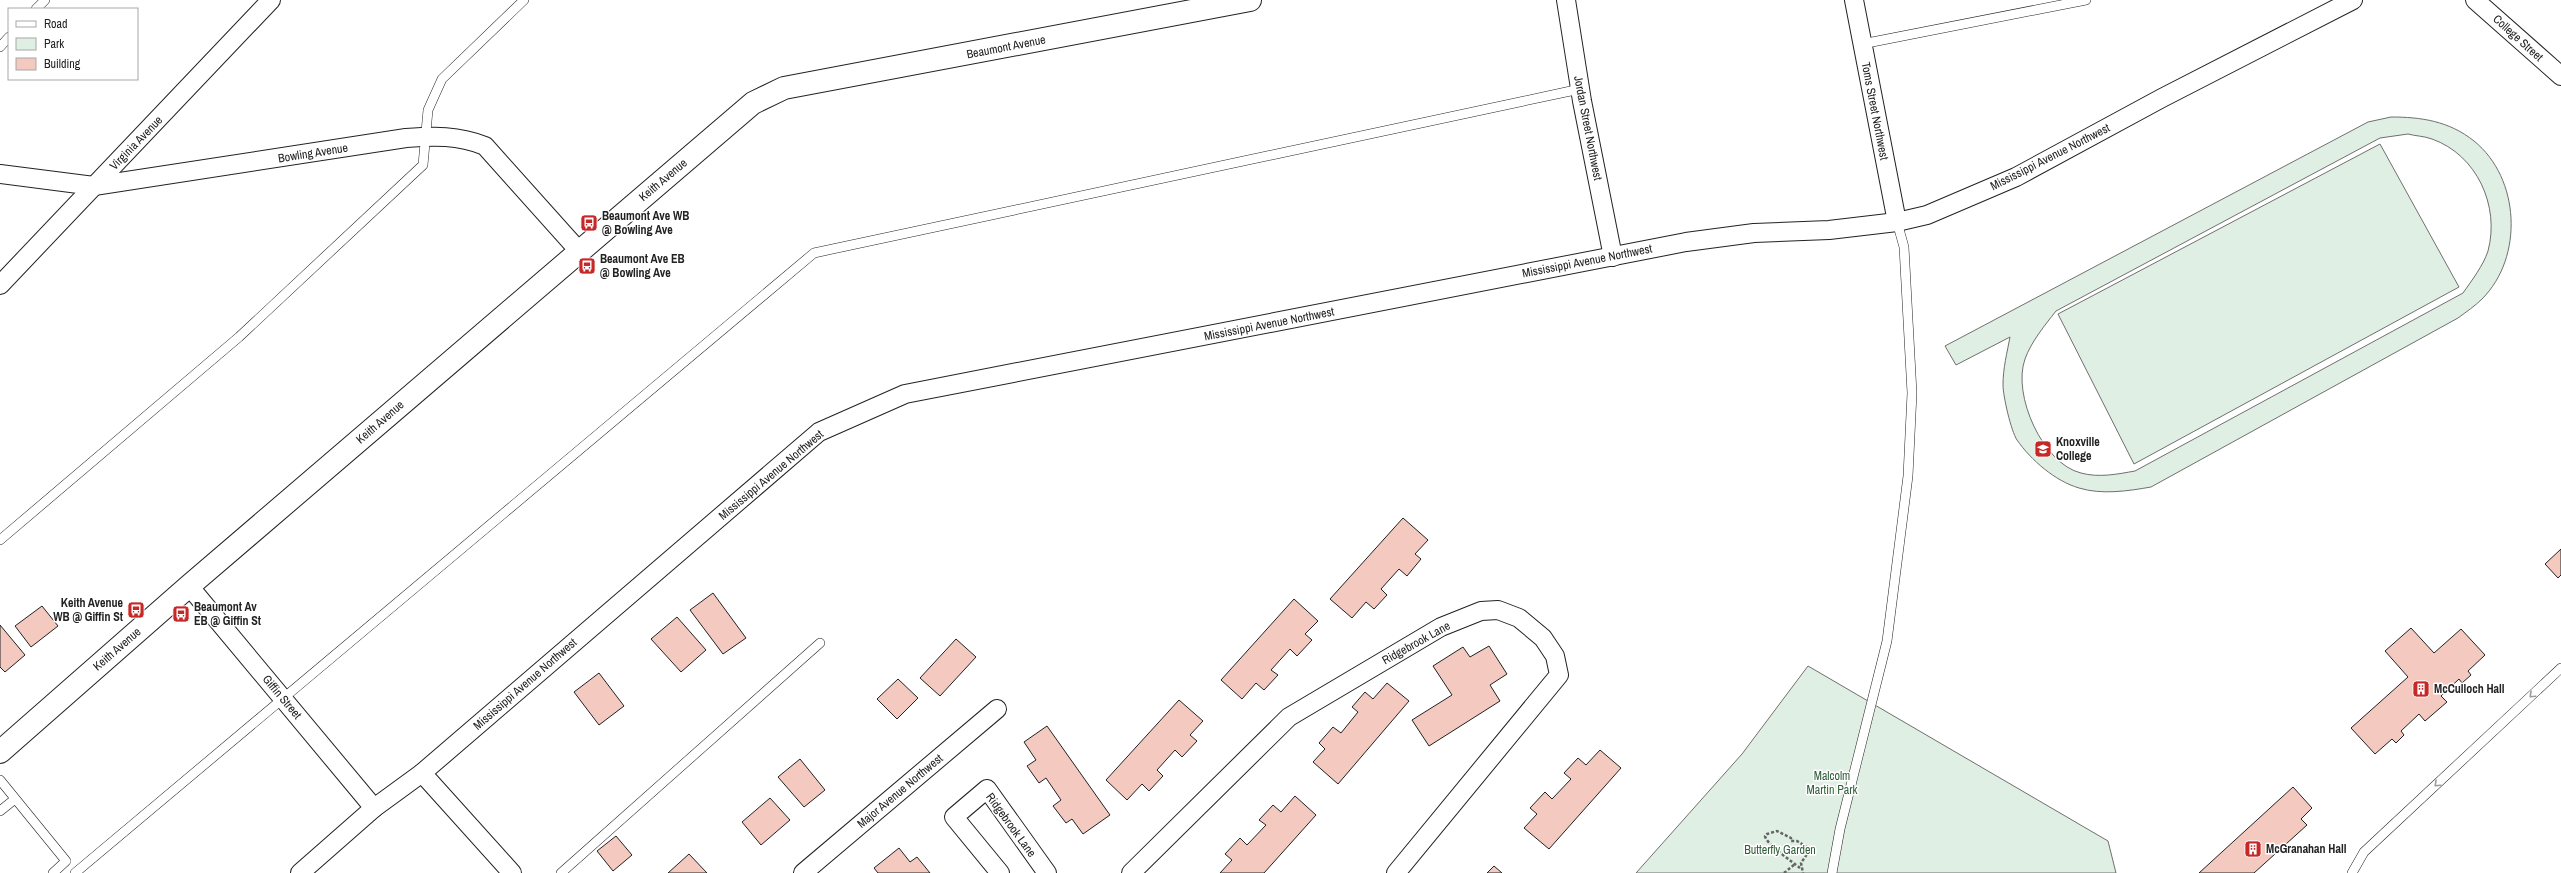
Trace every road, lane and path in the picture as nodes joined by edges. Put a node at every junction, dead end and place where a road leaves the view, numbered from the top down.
1 (45, 0) edge
2 (272, 0) edge
3 (524, 0) edge
4 (1250, 0) edge
5 (1566, 0) edge
6 (1854, 0) edge
7 (2086, 0) edge
8 (2353, 0) edge
9 (2475, 0) edge
10 (37, 8) edge
11 (8, 38) edge
12 (1862, 44) junction
13 (0, 47) edge
14 (2561, 76) edge
15 (1580, 89) junction
16 (764, 97) joint
17 (427, 137) junction
18 (0, 174) edge
19 (94, 186) junction
20 (1897, 222) junction
21 (578, 252) junction
22 (1613, 257) junction
23 (0, 285) edge
24 (0, 540) edge
25 (189, 586) junction
26 (820, 643) dead end
27 (2561, 668) edge
28 (282, 697) junction
29 (997, 709) dead end
30 (0, 752) edge
31 (422, 772) junction
32 (0, 780) edge
33 (15, 799) junction
34 (374, 808) junction
35 (0, 811) edge
36 (1796, 864) junction
37 (1800, 868) junction
38 (53, 873) edge
39 (75, 873) edge
40 (300, 873) edge
41 (512, 873) edge
42 (561, 873) edge
43 (803, 873) edge
44 (1000, 873) edge
45 (1047, 873) edge
46 (1131, 873) edge
47 (1396, 873) edge
48 (1784, 873) edge
49 (1803, 873) edge
50 (1832, 873) edge
51 (2352, 873) edge

1 - 10 lane
2 - 19 street, Virginia Avenue
3 - 17 lane
4 - 16 street, Beaumont Avenue
5 - 15 street, Jordan Street Northwest
6 - 12 street, Toms Street Northwest
7 - 12 lane
8 - 20 street, Mississippi Avenue Northwest
9 - 14 street, College Street
11 - 13 lane
12 - 20 street, Toms Street Northwest
15 - 22 street, Jordan Street Northwest
15 - 28 lane
16 - 21 street, Keith Avenue
17 - 19 street, Bowling Avenue
17 - 21 street, Bowling Avenue
17 - 24 lane
18 - 19 street, Bowling Avenue
19 - 23 street, Virginia Avenue
20 - 22 street, Mississippi Avenue Northwest
20 - 50 lane
21 - 25 street, Keith Avenue
22 - 31 street, Mississippi Avenue Northwest
25 - 28 street, Giffin Street
25 - 30 street, Keith Avenue
26 - 42 lane
27 -> 51 lane
28 - 34 street, Giffin Street
28 - 39 lane
29 - 43 street, Major Avenue Northwest
31 - 34 street, Mississippi Avenue Northwest
31 - 41 street
32 - 33 lane
33 - 35 lane
33 - 38 lane
34 - 40 street, Mississippi Avenue Northwest
36 - 37 path
36 - 37 path
36 - 48 path
37 - 49 path
44 - 45 street, Ridgebrook Lane
46 - 47 street, Ridgebrook Lane

